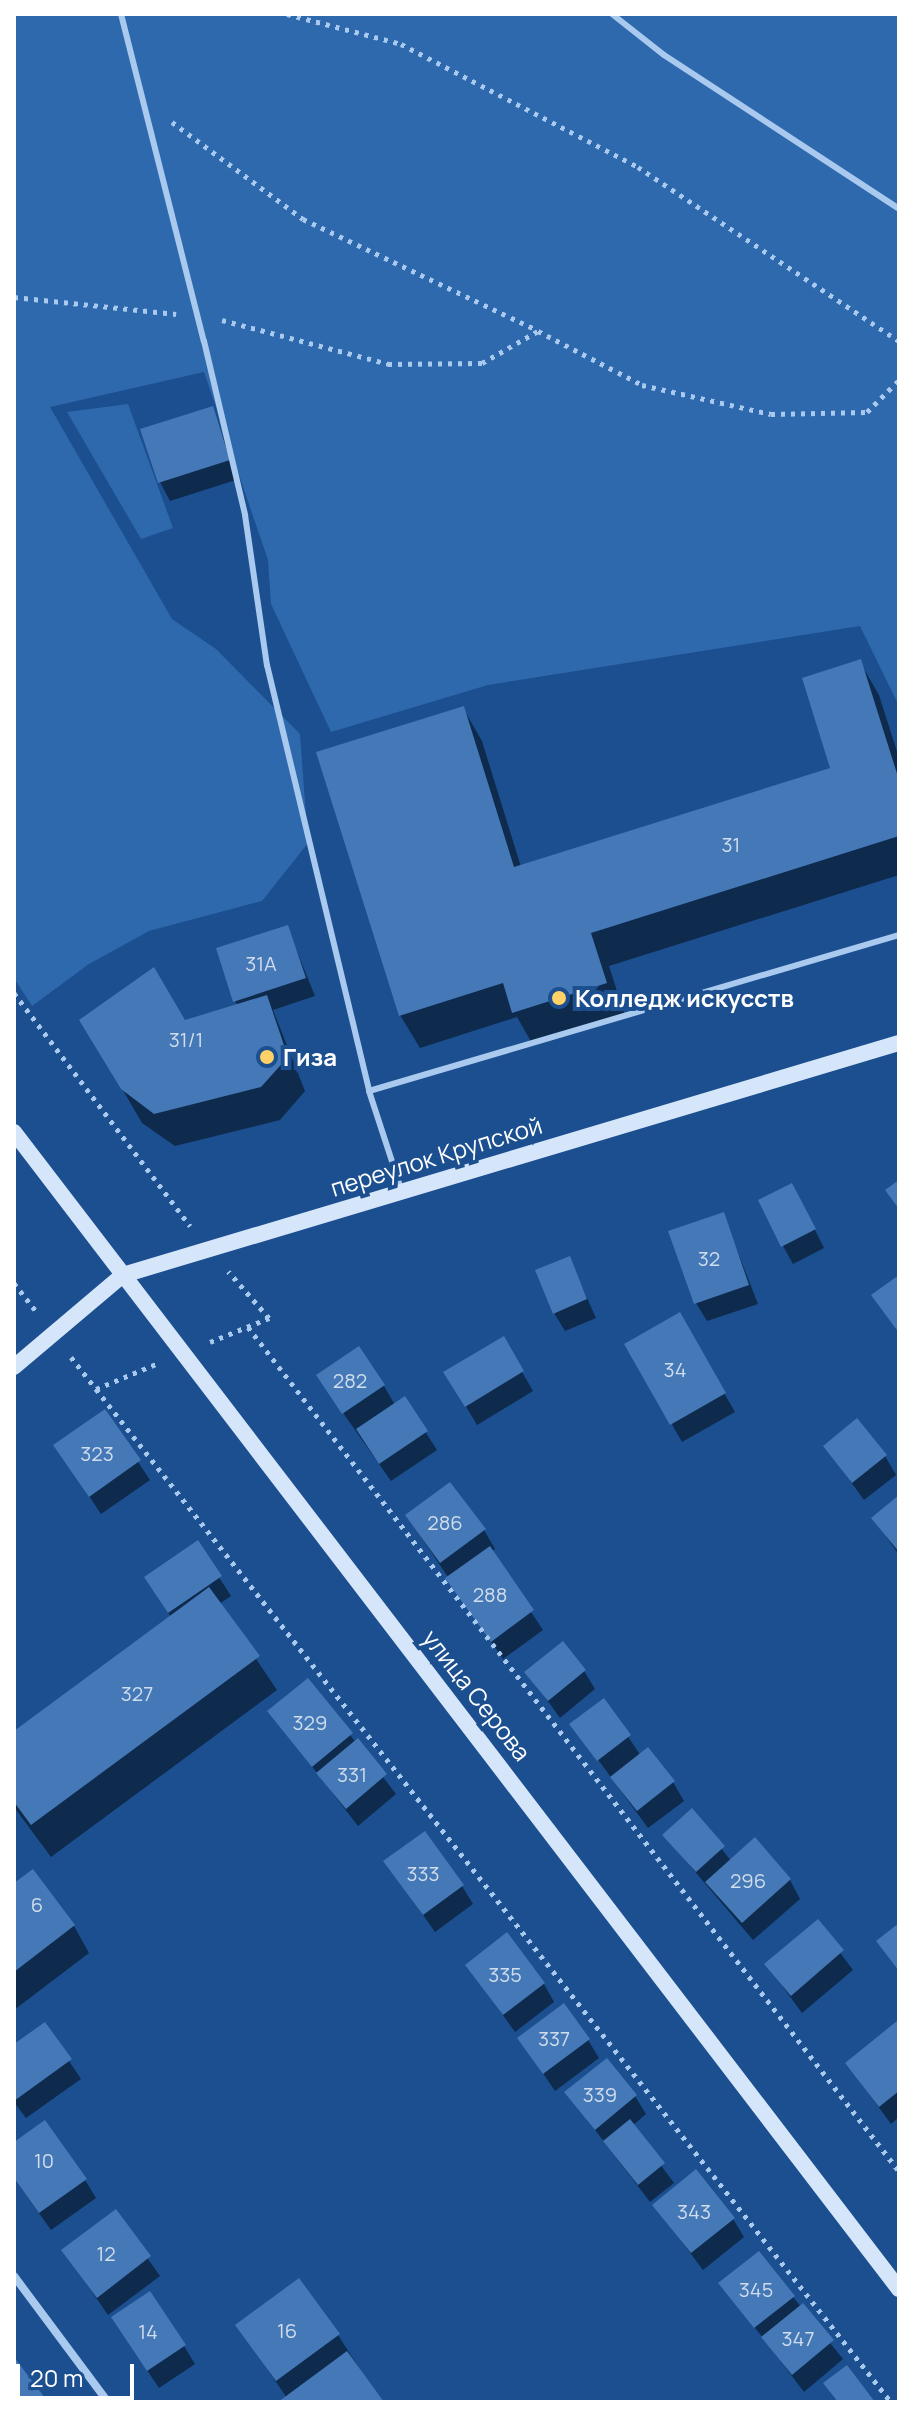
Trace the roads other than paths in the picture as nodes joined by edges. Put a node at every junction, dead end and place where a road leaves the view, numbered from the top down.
1 (121, 14) edge
2 (612, 14) edge
3 (899, 209) edge
4 (899, 935) edge
5 (899, 1043) edge
6 (369, 1091) junction
7 (14, 1132) edge
8 (402, 1191) junction
9 (123, 1275) junction
10 (14, 1367) edge
11 (14, 2276) edge
12 (899, 2289) edge
13 (108, 2402) edge

1 - 6 lane
2 - 3 lane
4 - 6 lane
5 - 8 main road, переулок Крупской
6 - 8 lane
7 - 9 main road, улица Серова
8 - 9 main road, переулок Крупской
9 - 10 main road, переулок Крупской
9 - 12 main road, улица Серова
11 - 13 street

